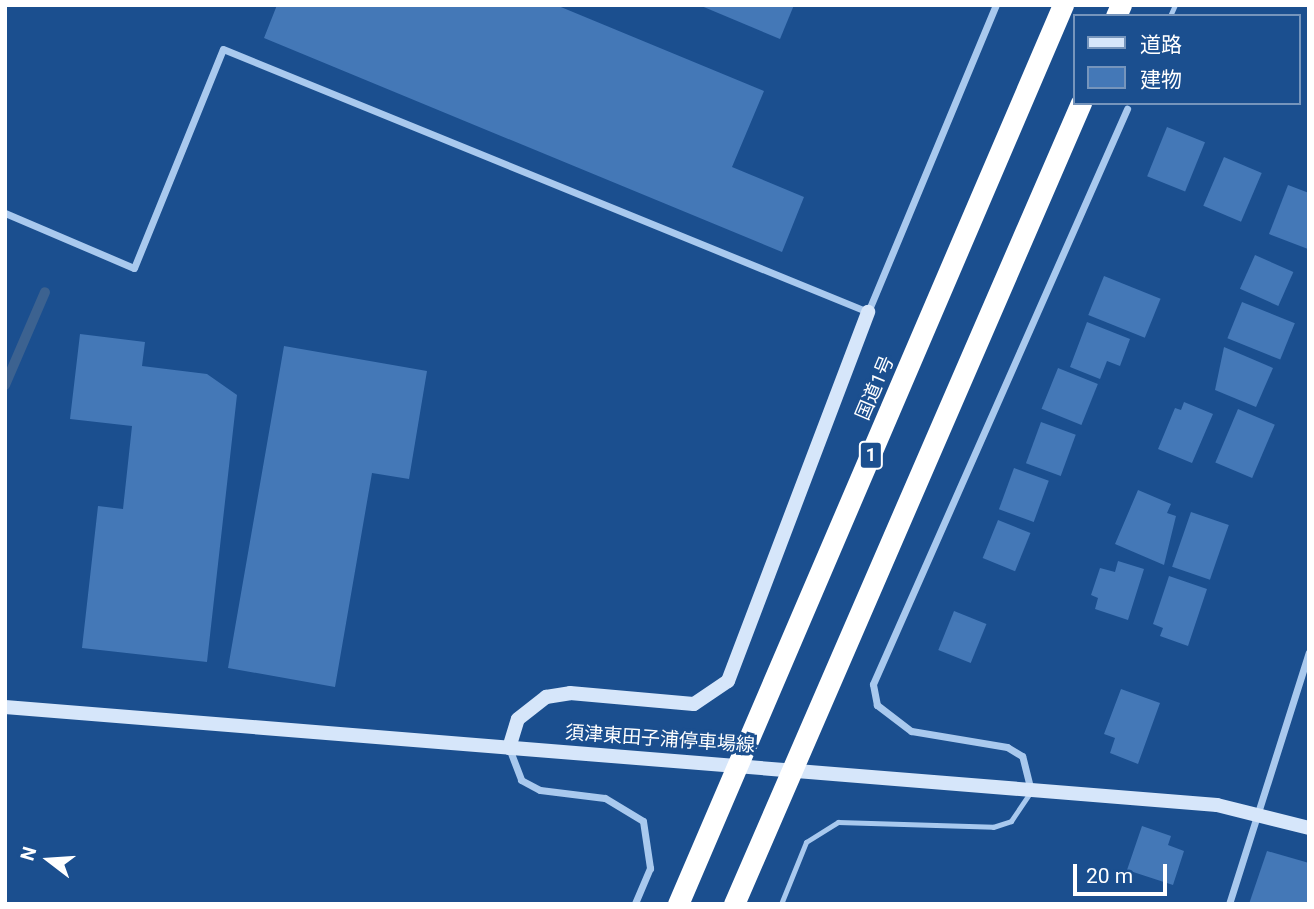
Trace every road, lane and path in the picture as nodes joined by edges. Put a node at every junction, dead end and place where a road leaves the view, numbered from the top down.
1 (996, 5) edge
2 (1063, 5) edge
3 (1080, 105) edge
4 (1129, 106) edge
5 (5, 213) edge
6 (867, 312) junction
7 (1309, 652) edge
8 (5, 707) edge
9 (509, 748) junction
10 (737, 762) junction
11 (793, 770) junction
12 (1031, 791) junction
13 (1261, 814) junction
14 (1309, 828) edge
15 (635, 904) edge
16 (678, 904) edge
17 (734, 904) edge
18 (780, 904) edge
19 (1229, 904) edge

1 - 6 street
2 - 10 highway, 国道1号 / 1
3 - 11 highway
4 - 12 street
5 - 6 street
6 - 9 main road
7 - 13 street
8 - 9 main road, 須津東田子浦停車場線
9 - 10 main road, 須津東田子浦停車場線
9 - 15 street
10 - 11 main road, 須津東田子浦停車場線
10 - 16 highway, 国道1号 / 1
11 - 12 main road, 須津東田子浦停車場線
11 - 17 highway
12 - 13 main road, 須津東田子浦停車場線
12 - 18 lane
13 - 14 main road, 須津東田子浦停車場線
13 - 19 street

